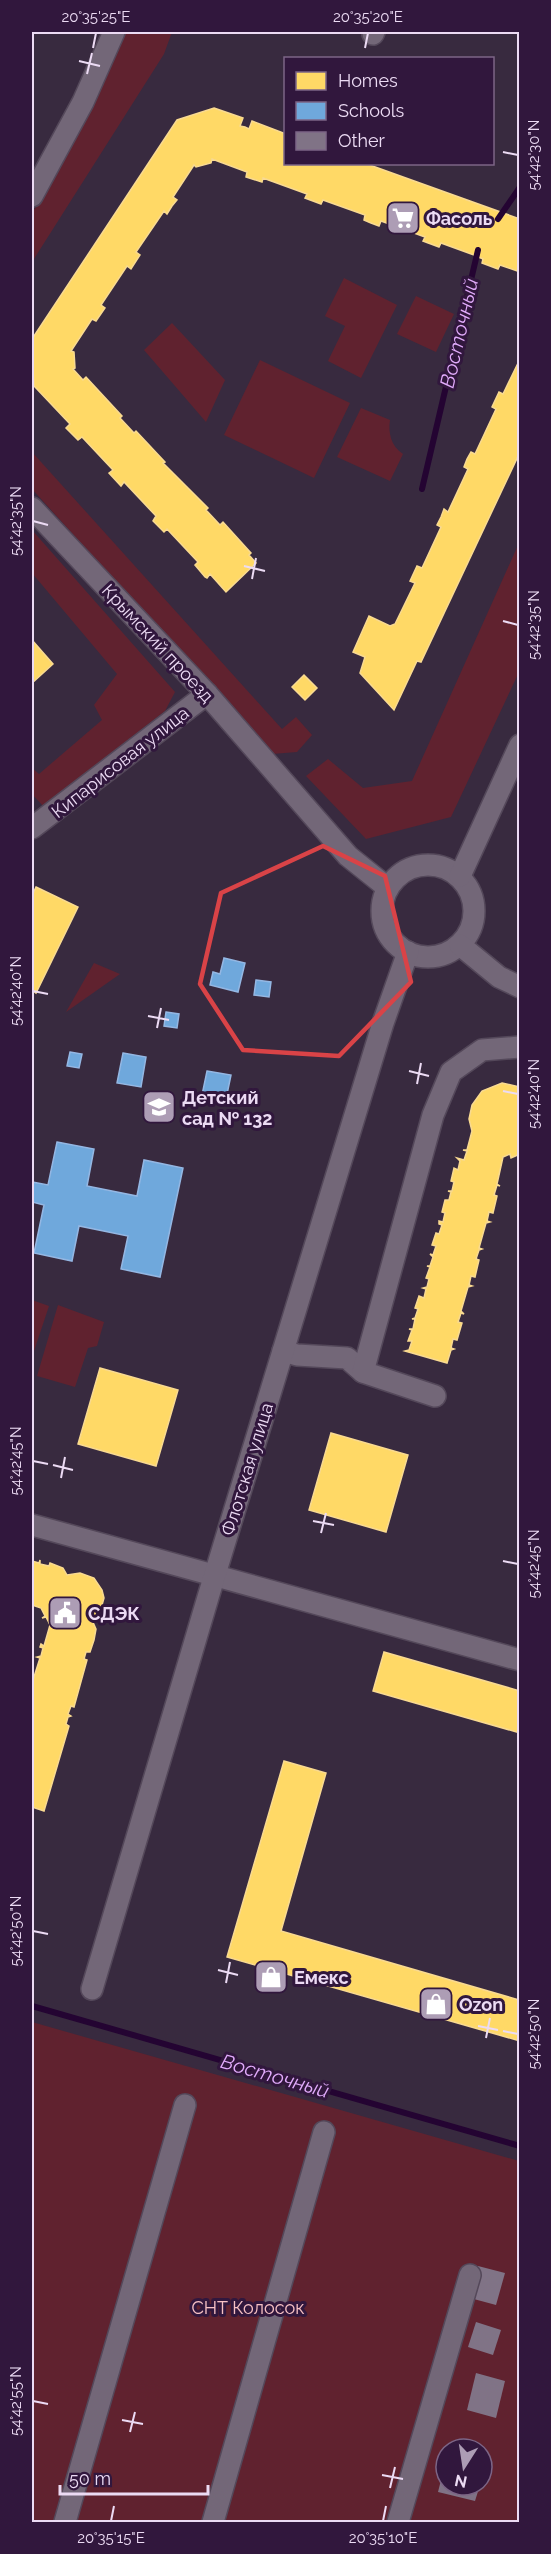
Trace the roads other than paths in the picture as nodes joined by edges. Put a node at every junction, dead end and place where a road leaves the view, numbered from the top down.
1 (114, 32) edge
2 (32, 196) edge
3 (32, 508) edge
4 (207, 694) junction
5 (519, 745) edge
6 (32, 828) edge
7 (460, 876) junction
8 (388, 888) junction
9 (460, 945) junction
10 (408, 952) junction
11 (519, 987) edge
12 (519, 1047) edge
13 (283, 1351) junction
14 (363, 1372) junction
15 (435, 1396) dead end
16 (32, 1525) edge
17 (215, 1575) junction
18 (519, 1660) edge
19 (92, 1989) dead end
20 (185, 2105) dead end
21 (324, 2132) dead end
22 (470, 2275) dead end
23 (65, 2523) edge
24 (213, 2523) edge
25 (398, 2523) edge

1 - 2 street
3 - 4 street, Крымский проезд
4 - 6 street, Кипарисовая улица
4 - 8 street, Крымский проезд
5 - 7 street
7 - 8 street
7 - 9 street
8 - 10 street
9 - 10 street
9 - 11 street
10 - 13 street, Флотская улица
12 - 14 street
13 - 14 street
13 - 17 street, Флотская улица
14 - 15 street
16 - 17 street
17 - 18 street
17 - 19 street, Флотская улица
20 - 23 street
21 - 24 street
22 - 25 street

